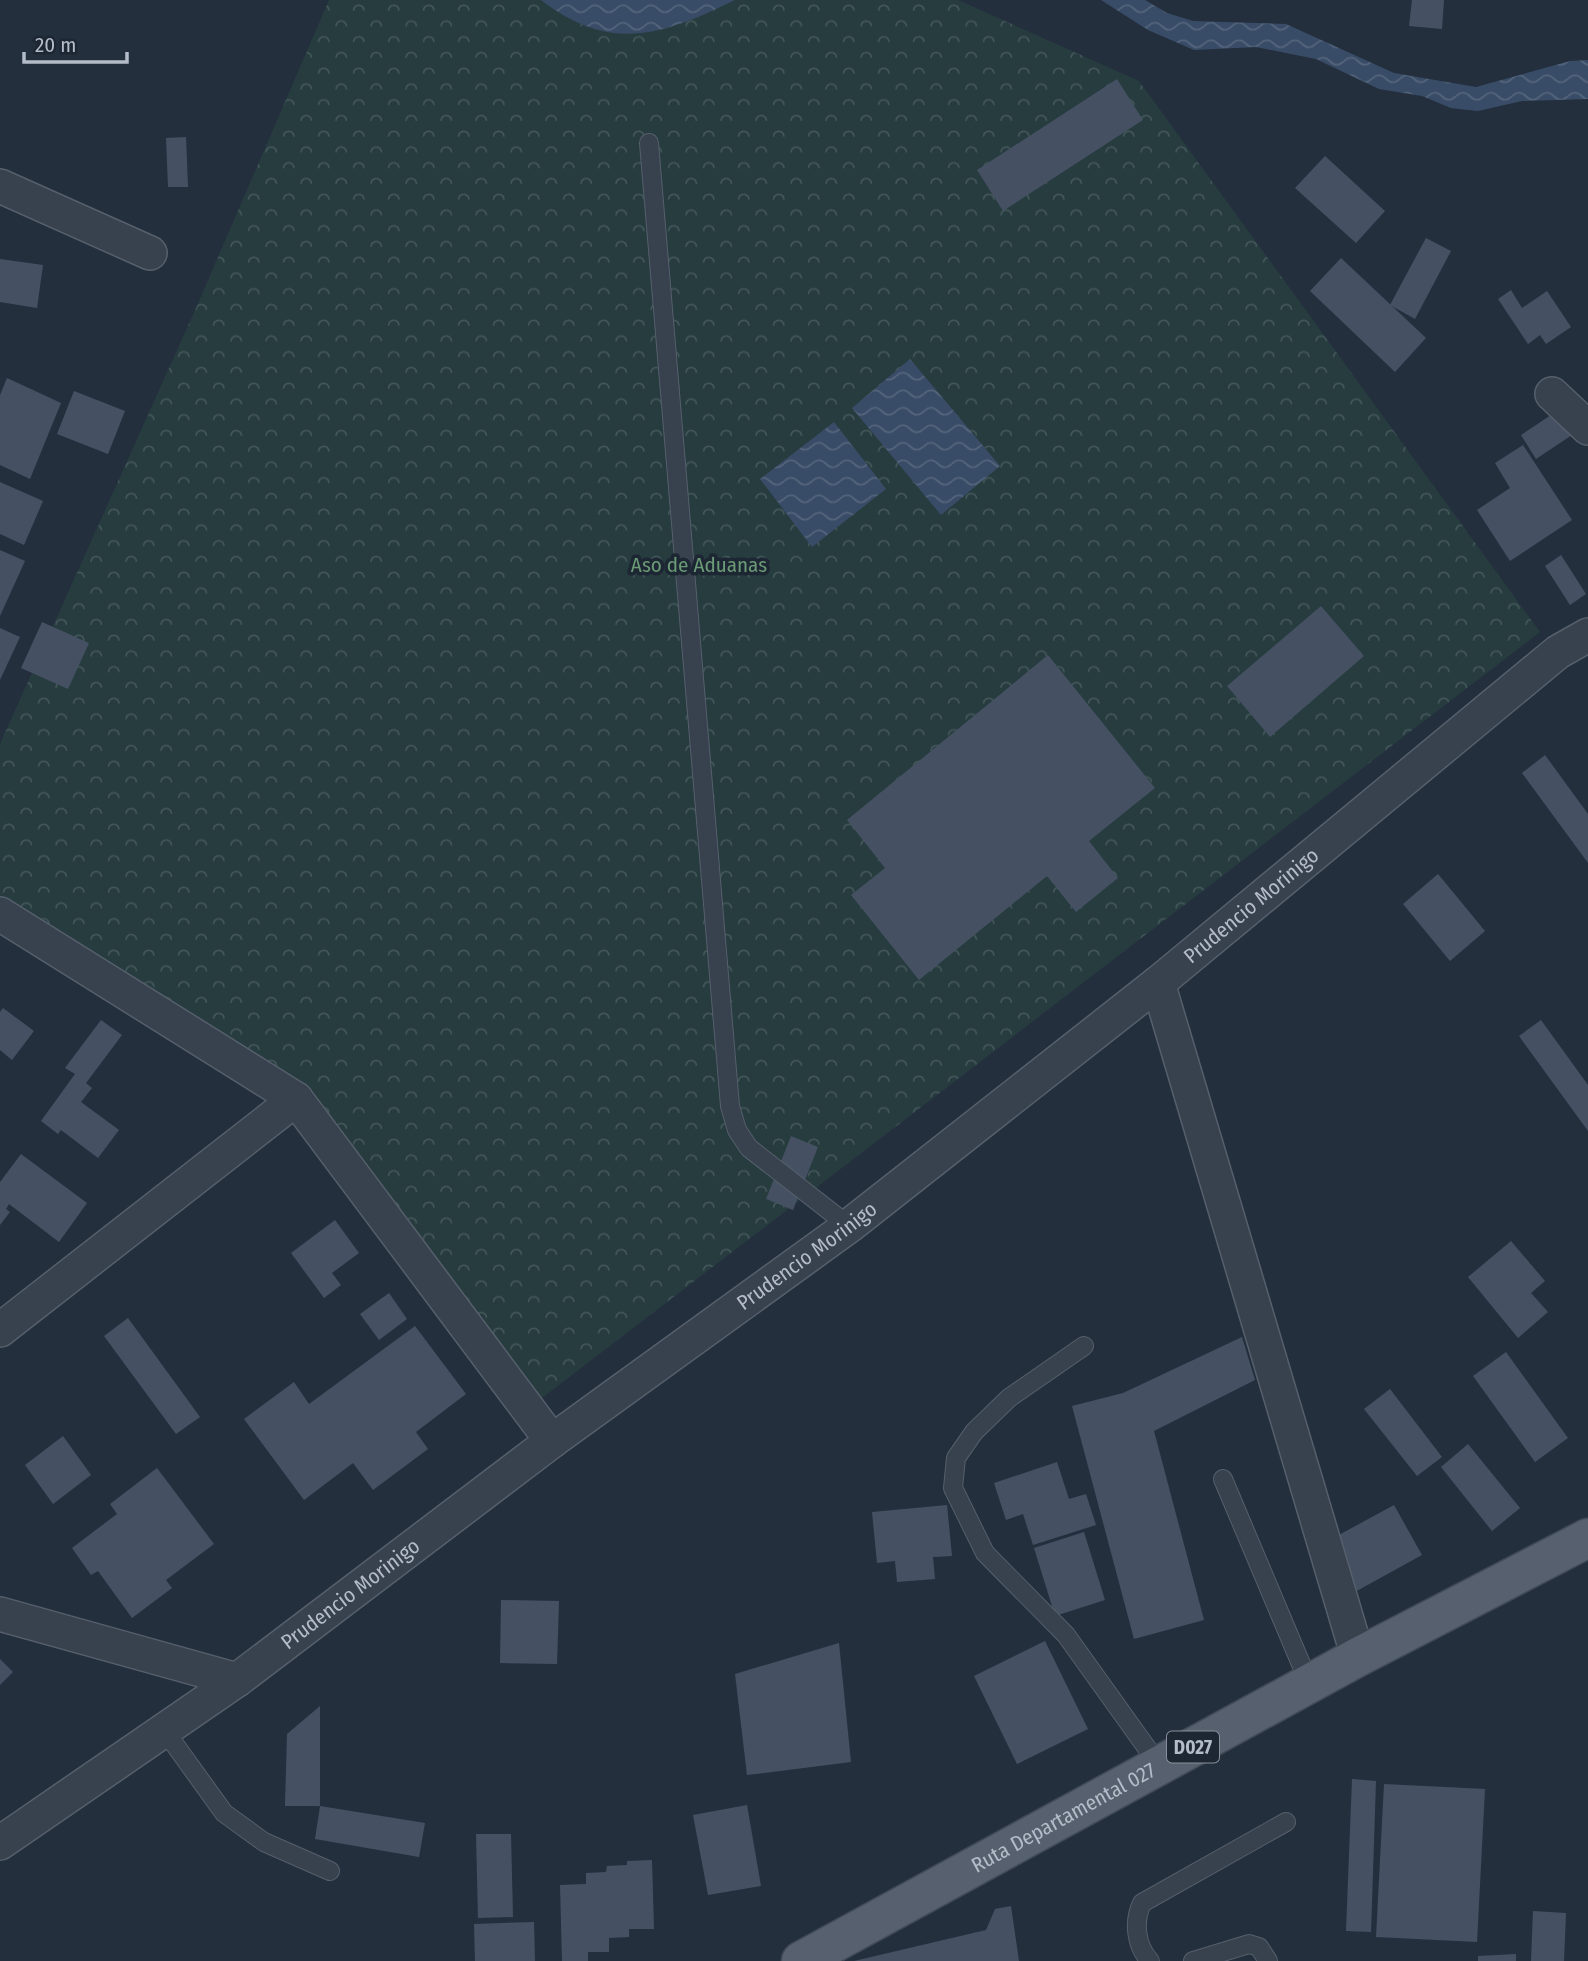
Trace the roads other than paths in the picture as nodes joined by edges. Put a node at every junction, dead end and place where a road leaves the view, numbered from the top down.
1 (649, 143) dead end
2 (0, 186) edge
3 (150, 253) dead end
4 (1552, 394) dead end
5 (1588, 428) edge
6 (1588, 635) edge
7 (0, 914) edge
8 (1158, 983) junction
9 (296, 1099) junction
10 (849, 1226) junction
11 (0, 1330) edge
12 (1084, 1346) dead end
13 (552, 1441) junction
14 (1223, 1479) dead end
15 (1588, 1538) edge
16 (0, 1614) edge
17 (1357, 1657) junction
18 (237, 1680) junction
19 (1309, 1683) junction
20 (165, 1731) junction
21 (1159, 1765) junction
22 (1286, 1822) dead end
23 (0, 1843) edge
24 (330, 1871) dead end
25 (801, 1961) edge
26 (1150, 1961) edge
27 (1193, 1961) edge
28 (1268, 1961) edge

1 - 10 lane
2 - 3 street
4 - 5 street
6 - 8 street, Prudencio Morinigo
7 - 9 street
8 - 10 street, Prudencio Morinigo
8 - 17 street
9 - 11 street
9 - 13 street
10 - 13 street, Prudencio Morinigo
12 - 21 lane
13 - 18 street, Prudencio Morinigo
14 - 19 lane
15 - 17 main road, Ruta Departamental 027 / D027
16 - 18 street
17 - 19 main road, Ruta Departamental 027 / D027
18 - 20 street, Prudencio Morinigo
19 - 21 main road, Ruta Departamental 027 / D027
20 - 23 street, Prudencio Morinigo
20 - 24 lane
21 - 25 main road, Ruta Departamental 027 / D027
22 - 26 lane
27 - 28 lane

